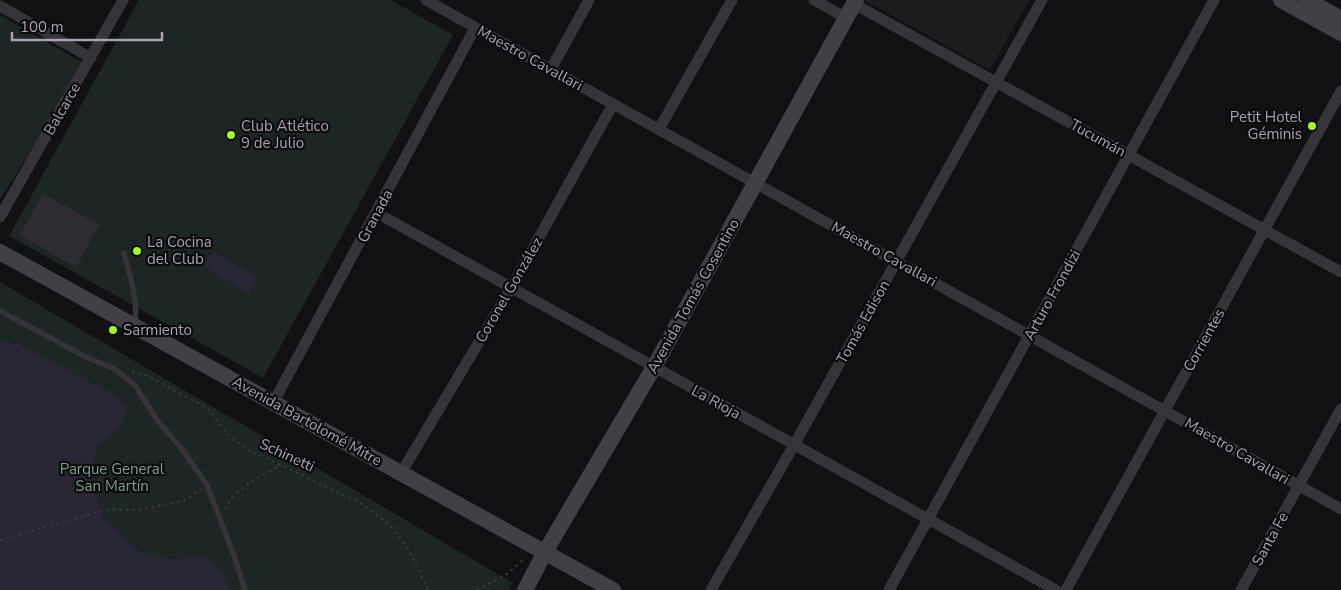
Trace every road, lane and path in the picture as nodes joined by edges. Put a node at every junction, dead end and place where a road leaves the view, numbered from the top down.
1 (123, 0) edge
2 (589, 0) edge
3 (732, 0) edge
4 (814, 0) edge
5 (1042, 0) edge
6 (1214, 0) edge
7 (1282, 0) edge
8 (1307, 0) edge
9 (430, 1) edge
10 (0, 6) edge
11 (852, 7) edge
12 (1341, 19) edge
13 (475, 28) junction
14 (1341, 33) edge
15 (90, 58) junction
16 (551, 69) junction
17 (996, 82) junction
18 (1341, 91) edge
19 (613, 104) junction
20 (659, 130) junction
21 (1129, 155) junction
22 (755, 183) junction
23 (377, 213) junction
24 (0, 217) edge
25 (1265, 230) junction
26 (0, 252) edge
27 (124, 253) dead end
28 (896, 261) junction
29 (1341, 272) edge
30 (511, 288) junction
31 (0, 311) edge
32 (134, 325) junction
33 (1030, 335) junction
34 (654, 367) junction
35 (113, 368) junction
36 (274, 403) junction
37 (1341, 409) edge
38 (1165, 410) junction
39 (794, 445) junction
40 (281, 465) junction
41 (401, 473) junction
42 (207, 485) junction
43 (1299, 486) junction
44 (1341, 509) edge
45 (928, 519) junction
46 (220, 520) junction
47 (0, 540) edge
48 (545, 552) junction
49 (536, 570) junction
50 (245, 590) edge
51 (428, 590) edge
52 (477, 590) edge
53 (526, 590) edge
54 (613, 590) edge
55 (711, 590) edge
56 (889, 590) edge
57 (1056, 590) edge
58 (1066, 590) edge
59 (1242, 590) edge

1 - 15 street, Balcarce
2 - 16 street
3 - 20 street
4 - 11 street, Tucumán
5 - 17 street, Tomás Edison
6 - 21 street, Arturo Frondizi
7 - 14 main road
8 - 12 main road
9 - 13 street, Maestro Cavallari
10 - 15 street
11 - 17 street, Tucumán
11 - 22 main road, Avenida Tomás Cosentino
13 - 16 street, Maestro Cavallari
13 - 23 street, Granada
15 - 24 street, Balcarce
16 - 19 street, Maestro Cavallari
17 - 21 street, Tucumán
17 - 28 street, Tomás Edison
18 - 25 street, Corrientes
19 - 20 street, Maestro Cavallari
19 - 30 street, Coronel González
20 - 22 street, Maestro Cavallari
21 - 25 street, Tucumán
21 - 33 street, Arturo Frondizi
22 - 28 street, Maestro Cavallari
22 - 34 main road, Avenida Tomás Cosentino
23 - 30 street, La Rioja
23 - 36 street, Granada
25 - 29 street, Tucumán
25 - 38 street, Corrientes
26 - 32 main road, Avenida Bartolomé Mitre
27 - 32 lane
28 - 33 street, Maestro Cavallari
28 - 39 street, Tomás Edison
30 - 34 street, La Rioja
30 - 41 street, Coronel González
31 - 35 lane
32 - 36 main road, Avenida Bartolomé Mitre
33 - 38 street, Maestro Cavallari
33 - 45 street, Arturo Frondizi
34 - 39 street, La Rioja
34 - 48 main road, Avenida Tomás Cosentino
35 - 40 path, Schinetti
35 - 42 lane
36 - 41 main road, Avenida Bartolomé Mitre
37 - 43 street, Santa Fe
38 - 43 street, Maestro Cavallari
38 - 58 street, Corrientes
39 - 45 street, La Rioja
39 - 55 street, Tomás Edison
40 - 46 path
40 - 51 path, Schinetti
41 - 48 main road, Avenida Bartolomé Mitre
42 - 46 lane
42 - 47 path
43 - 44 street, Maestro Cavallari
43 - 59 street, Santa Fe
45 - 56 street, Arturo Frondizi
45 - 57 street, La Rioja
46 - 50 lane
48 - 49 main road, Avenida Tomás Cosentino
48 - 54 main road, Avenida Bartolomé Mitre
49 - 52 path
49 - 53 main road, Avenida Tomás Cosentino

